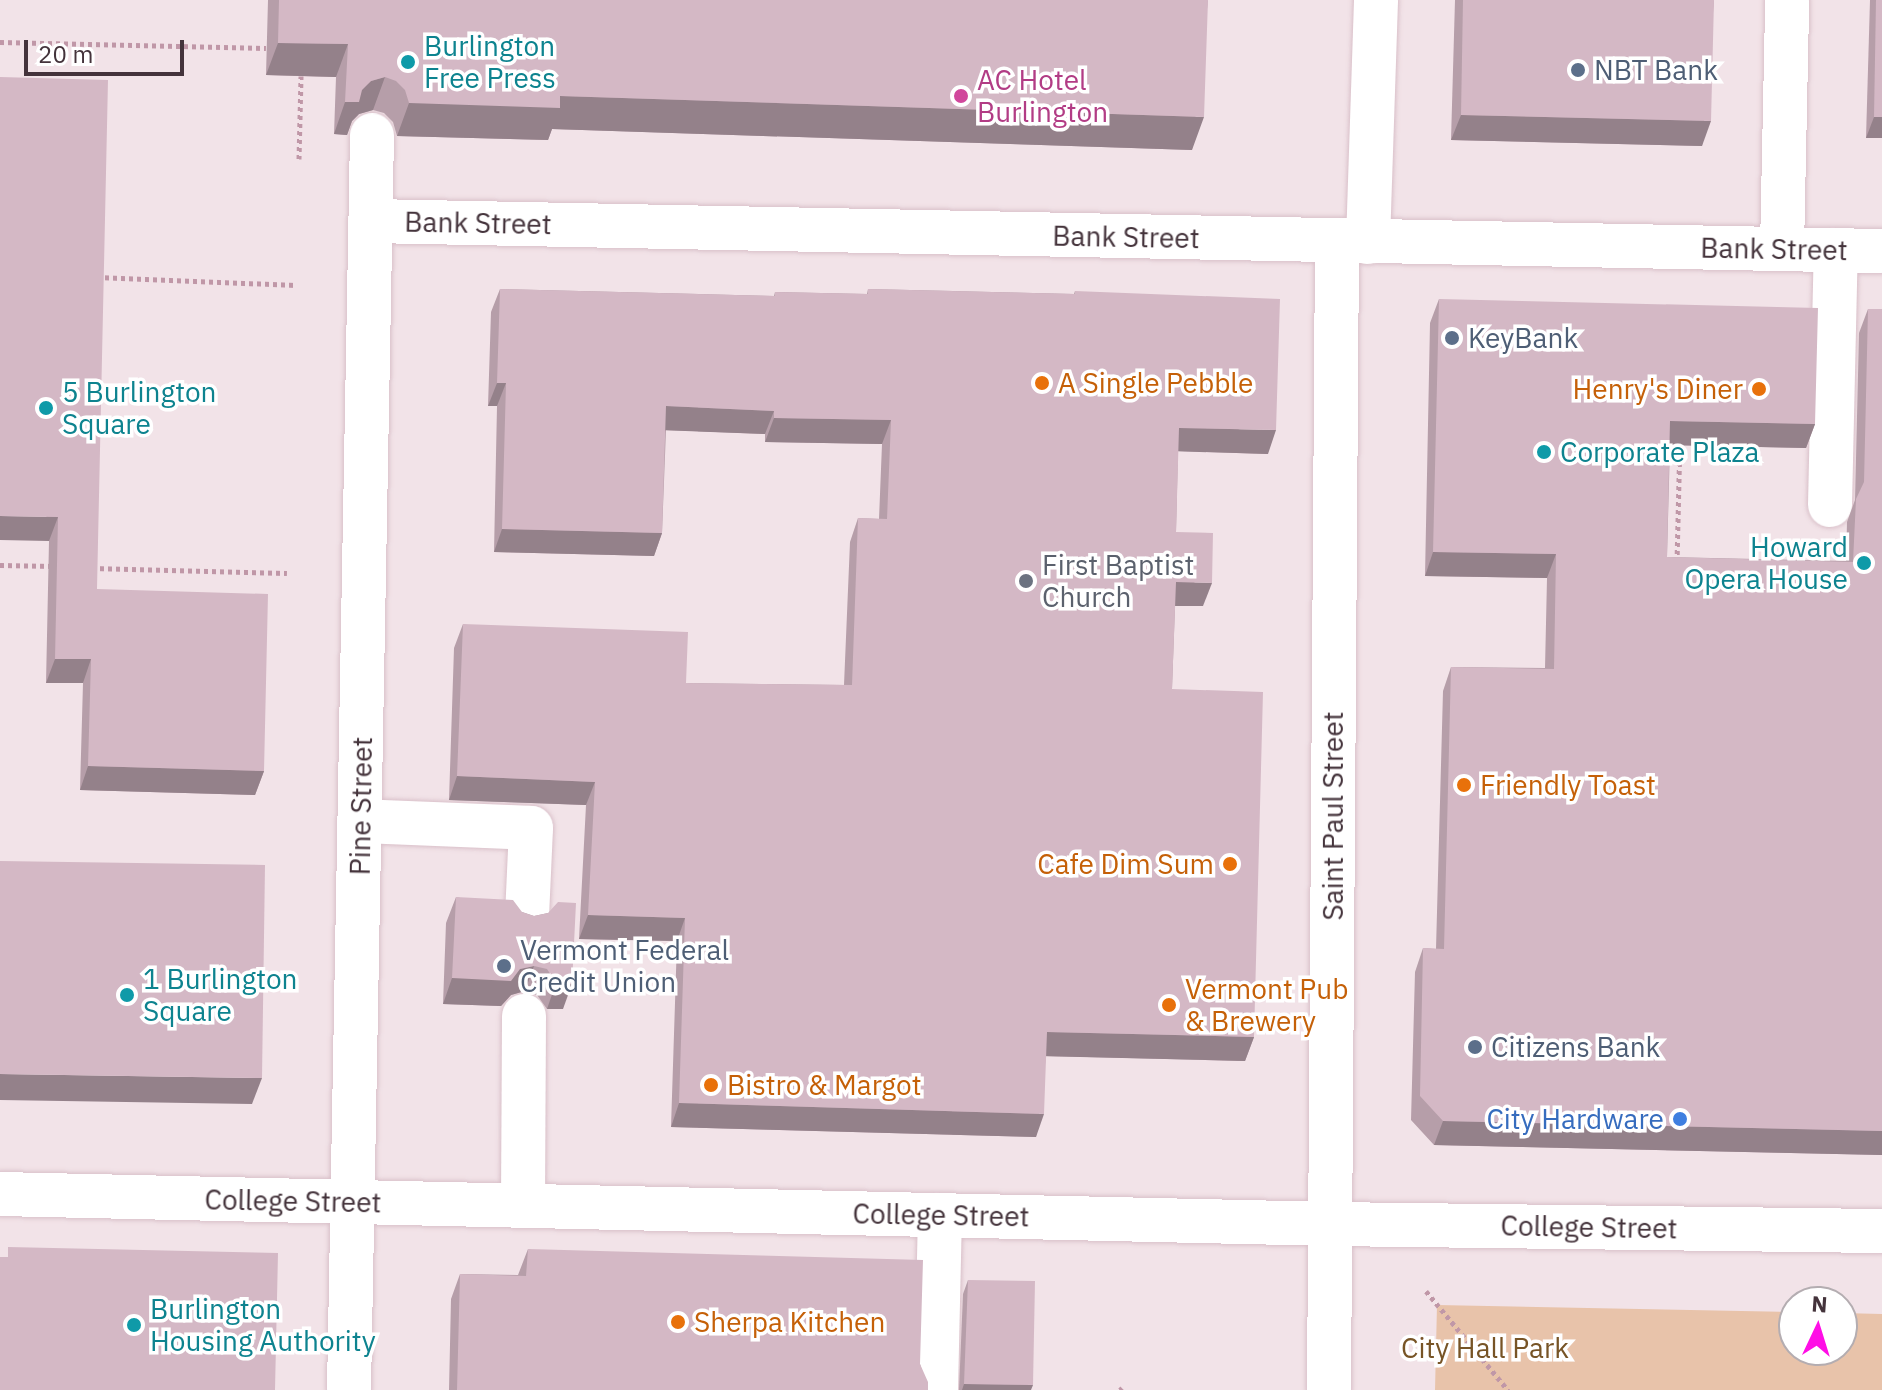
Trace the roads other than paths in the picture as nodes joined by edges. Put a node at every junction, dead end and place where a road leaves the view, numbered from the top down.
1 (1376, 0) edge
2 (1787, 0) edge
3 (372, 135) edge
4 (371, 221) junction
5 (1353, 242) junction
6 (1782, 249) junction
7 (1836, 250) junction
8 (1882, 251) edge
9 (1830, 505) dead end
10 (360, 821) junction
11 (527, 917) edge
12 (524, 1016) dead end
13 (0, 1194) edge
14 (352, 1202) junction
15 (523, 1206) junction
16 (940, 1215) junction
17 (1330, 1224) junction
18 (1882, 1231) edge
19 (349, 1390) edge
20 (936, 1390) edge
21 (1329, 1390) edge

1 - 5 street, Saint Paul Street
2 - 6 street
3 - 4 street, Pine Street
4 - 5 street, Bank Street
4 - 10 street, Pine Street
5 - 6 street, Bank Street
5 - 17 street, Saint Paul Street
6 - 7 street, Bank Street
7 - 8 street, Bank Street
7 - 9 street
10 - 11 street
10 - 14 street, Pine Street
12 - 15 street
13 - 14 street, College Street
14 - 15 street, College Street
14 - 19 street, Pine Street
15 - 16 street, College Street
16 - 17 street, College Street
16 - 20 street
17 - 18 street, College Street
17 - 21 street, Saint Paul Street

